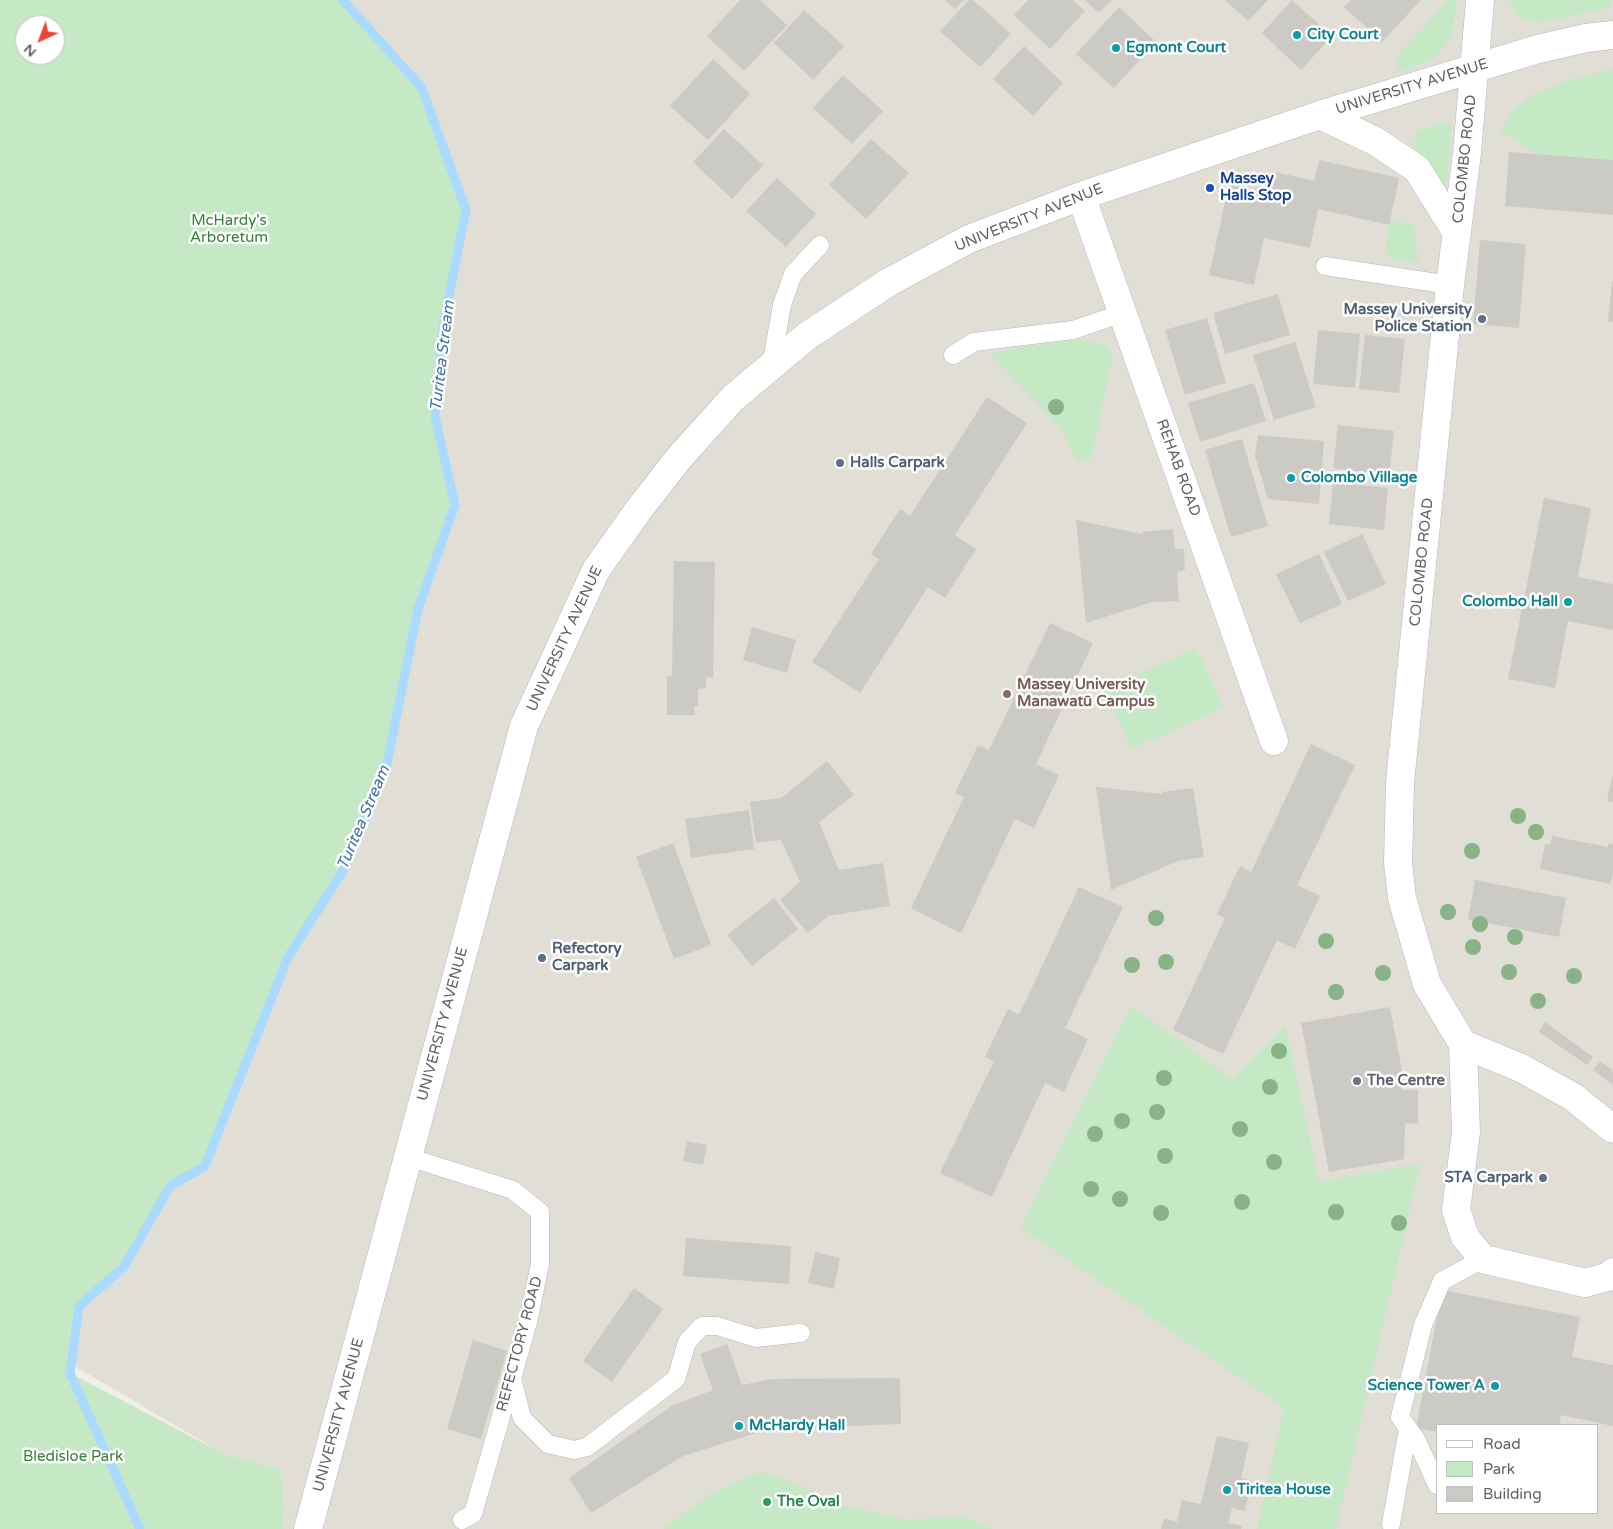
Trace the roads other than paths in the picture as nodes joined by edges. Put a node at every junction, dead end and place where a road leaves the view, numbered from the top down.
1 (1480, 0) edge
2 (1613, 36) edge
3 (1474, 68) junction
4 (1320, 115) junction
5 (1081, 196) junction
6 (1457, 232) junction
7 (820, 245) dead end
8 (1325, 266) dead end
9 (1450, 285) junction
10 (1123, 313) junction
11 (952, 356) dead end
12 (771, 366) junction
13 (1274, 740) dead end
14 (1463, 1044) junction
15 (1613, 1129) edge
16 (408, 1157) junction
17 (1483, 1259) junction
18 (1613, 1272) edge
19 (801, 1333) dead end
20 (512, 1378) junction
21 (1408, 1429) junction
22 (1436, 1483) edge
23 (462, 1520) dead end
24 (1390, 1524) dead end
25 (308, 1529) edge

1 - 3 street, COLOMBO ROAD
2 - 3 street, UNIVERSITY AVENUE
3 - 4 street, UNIVERSITY AVENUE
3 - 6 street, COLOMBO ROAD
4 - 5 street, UNIVERSITY AVENUE
4 - 6 street
5 - 10 street, REHAB ROAD
5 - 12 street, UNIVERSITY AVENUE
6 - 9 street, COLOMBO ROAD
7 - 12 lane
8 - 9 lane
9 - 14 street, COLOMBO ROAD
10 - 11 lane
10 - 13 street, REHAB ROAD
12 - 16 street, UNIVERSITY AVENUE
14 - 15 street
14 - 17 street, COLOMBO ROAD
16 - 20 lane, REFECTORY ROAD
16 - 25 street, UNIVERSITY AVENUE
17 - 18 street
17 - 21 lane
19 - 20 lane
20 - 23 lane, REFECTORY ROAD
21 - 22 lane
21 - 24 lane

